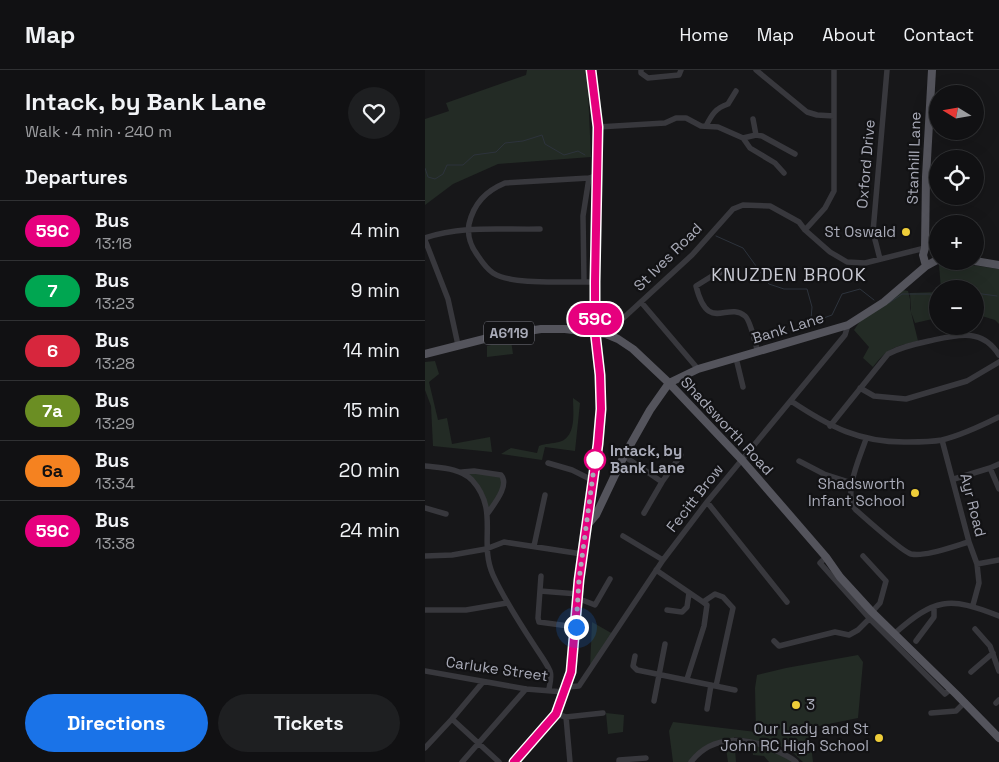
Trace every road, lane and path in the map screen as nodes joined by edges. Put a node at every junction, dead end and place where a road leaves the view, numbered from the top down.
1 (591, 70) edge
2 (641, 70) edge
3 (681, 70) edge
4 (756, 70) edge
5 (834, 70) edge
6 (887, 70) edge
7 (932, 70) edge
8 (736, 91) dead end
9 (834, 116) junction
10 (753, 119) dead end
11 (706, 126) junction
12 (598, 127) junction
13 (756, 135) junction
14 (743, 138) junction
15 (795, 154) dead end
16 (784, 173) dead end
17 (598, 175) junction
18 (589, 178) junction
19 (468, 230) junction
20 (540, 230) dead end
21 (805, 230) junction
22 (425, 239) edge
23 (925, 248) junction
24 (929, 250) edge
25 (880, 260) junction
26 (984, 262) edge
27 (929, 264) edge
28 (999, 265) edge
29 (926, 266) junction
30 (720, 274) dead end
31 (584, 281) junction
32 (595, 282) junction
33 (641, 302) junction
34 (848, 325) junction
35 (595, 331) junction
36 (606, 334) junction
37 (458, 346) junction
38 (758, 352) junction
39 (425, 354) edge
40 (999, 355) edge
41 (737, 358) junction
42 (999, 362) edge
43 (698, 369) junction
44 (669, 383) junction
45 (743, 387) dead end
46 (860, 388) junction
47 (791, 402) junction
48 (999, 417) edge
49 (830, 426) junction
50 (867, 439) junction
51 (942, 440) junction
52 (681, 455) dead end
53 (625, 456) junction
54 (741, 460) junction
55 (799, 461) dead end
56 (548, 463) dead end
57 (999, 464) edge
58 (425, 466) edge
59 (989, 468) junction
60 (462, 472) junction
61 (954, 479) junction
62 (592, 480) junction
63 (662, 482) junction
64 (852, 483) junction
65 (999, 489) edge
66 (545, 495) dead end
67 (707, 502) junction
68 (425, 508) edge
69 (488, 513) junction
70 (644, 513) dead end
71 (446, 514) dead end
72 (587, 522) junction
73 (623, 536) dead end
74 (969, 542) junction
75 (534, 546) junction
76 (486, 549) junction
77 (582, 554) junction
78 (425, 556) edge
79 (863, 556) dead end
80 (663, 560) junction
81 (999, 560) edge
82 (977, 564) junction
83 (656, 570) junction
84 (541, 576) dead end
85 (610, 579) dead end
86 (540, 591) junction
87 (689, 593) junction
88 (577, 596) junction
89 (703, 602) junction
90 (787, 602) dead end
91 (507, 603) junction
92 (973, 605) junction
93 (934, 607) junction
94 (425, 610) edge
95 (667, 610) dead end
96 (872, 615) junction
97 (999, 616) edge
98 (576, 627) junction
99 (975, 629) dead end
100 (894, 634) junction
101 (774, 641) dead end
102 (916, 641) dead end
103 (665, 644) dead end
104 (993, 653) junction
105 (635, 656) dead end
106 (425, 671) edge
107 (999, 671) edge
108 (971, 672) dead end
109 (659, 674) junction
110 (687, 679) junction
111 (483, 682) junction
112 (714, 685) junction
113 (526, 689) junction
114 (549, 689) junction
115 (566, 689) junction
116 (951, 689) junction
117 (735, 690) dead end
118 (654, 701) dead end
119 (965, 702) junction
120 (707, 708) dead end
121 (931, 712) dead end
122 (603, 713) dead end
123 (556, 714) junction
124 (566, 717) junction
125 (452, 719) junction
126 (999, 738) edge
127 (480, 743) junction
128 (425, 748) edge
129 (646, 758) dead end
130 (461, 762) edge
131 (499, 762) edge
132 (514, 762) edge
133 (570, 762) edge
134 (619, 762) edge
135 (691, 762) edge
136 (796, 762) edge

1 - 12 main road
2 - 3 street
4 - 9 street
5 - 9 street
6 - 25 street, Oxford Drive
7 - 23 main road, Stanhill Lane
8 - 11 street
9 - 21 street
10 - 13 street
11 - 12 street
11 - 14 street
12 - 17 main road
13 - 14 street
13 - 15 street
14 - 16 street
17 - 18 street
17 - 32 main road
18 - 19 street
18 - 31 street
19 - 20 street
19 - 22 street
19 - 31 street
21 - 25 street
21 - 33 street, St Ives Road
22 - 37 street
23 - 24 main road
23 - 25 street
23 - 29 main road, Stanhill Lane
26 - 28 main road
27 - 29 main road
29 - 34 main road
30 - 38 street
31 - 32 street
32 - 35 main road
33 - 36 street, St Ives Road
33 - 43 street
34 - 38 main road, Bank Lane
34 - 47 street, Fecitt Brow
35 - 36 main road, Shadsworth Road
35 - 37 main road, A6119
35 - 62 main road
36 - 44 main road, Shadsworth Road
37 - 39 main road, A6119
38 - 41 main road, Bank Lane
40 - 46 street
41 - 43 main road, Bank Lane
41 - 45 street, Bank Lane
42 - 46 street
43 - 44 main road, Bank Lane
44 - 53 main road, Bank Lane
44 - 54 main road, Shadsworth Road
46 - 49 street
47 - 49 street
47 - 54 street, Fecitt Brow
48 - 51 street
49 - 50 street
50 - 51 street
50 - 64 street
51 - 61 street, Ayr Road
52 - 63 street
53 - 63 street
53 - 72 main road, Bank Lane
54 - 67 street, Fecitt Brow
54 - 96 main road, Shadsworth Road
55 - 64 street
56 - 62 street
57 - 59 street
58 - 60 street
59 - 61 street
59 - 65 street
60 - 69 street
60 - 69 street
61 - 74 street, Ayr Road
62 - 72 main road
63 - 70 street
64 - 74 street
66 - 75 street
67 - 80 street, Fecitt Brow
67 - 90 street
68 - 71 street
69 - 76 street
72 - 77 main road
73 - 80 street
74 - 82 street, Ayr Road
75 - 76 street
75 - 77 street
76 - 78 street
76 - 91 street
77 - 88 main road
79 - 96 street
80 - 83 street, Fecitt Brow
81 - 82 street
82 - 92 street, Ayr Road
83 - 87 street
83 - 115 street, Fecitt Brow
84 - 86 street
85 - 88 street
86 - 88 street
86 - 98 street
87 - 89 street
87 - 95 street
88 - 98 main road
89 - 110 street
89 - 112 street
91 - 94 street
91 - 114 street
92 - 93 street
92 - 97 street
93 - 100 street
93 - 102 street
96 - 100 main road, Shadsworth Road
96 - 101 street
96 - 116 street, Shadsworth Road
98 - 115 main road
99 - 104 street
100 - 116 main road, Shadsworth Road
103 - 109 street
104 - 107 street
104 - 108 street
105 - 109 street
106 - 111 street, Carluke Street
109 - 110 street
109 - 118 street
110 - 112 street
111 - 113 street, Carluke Street
111 - 125 street
112 - 117 street
112 - 120 street
113 - 114 street, Carluke Street
113 - 127 street
114 - 115 street, Carluke Street
115 - 123 main road
116 - 119 main road, Shadsworth Road
119 - 121 street
119 - 126 main road, Shadsworth Road
122 - 124 street
123 - 124 street
123 - 132 main road
124 - 133 street
125 - 127 street
125 - 128 street
127 - 130 street
127 - 131 street
129 - 134 street
135 - 136 street

